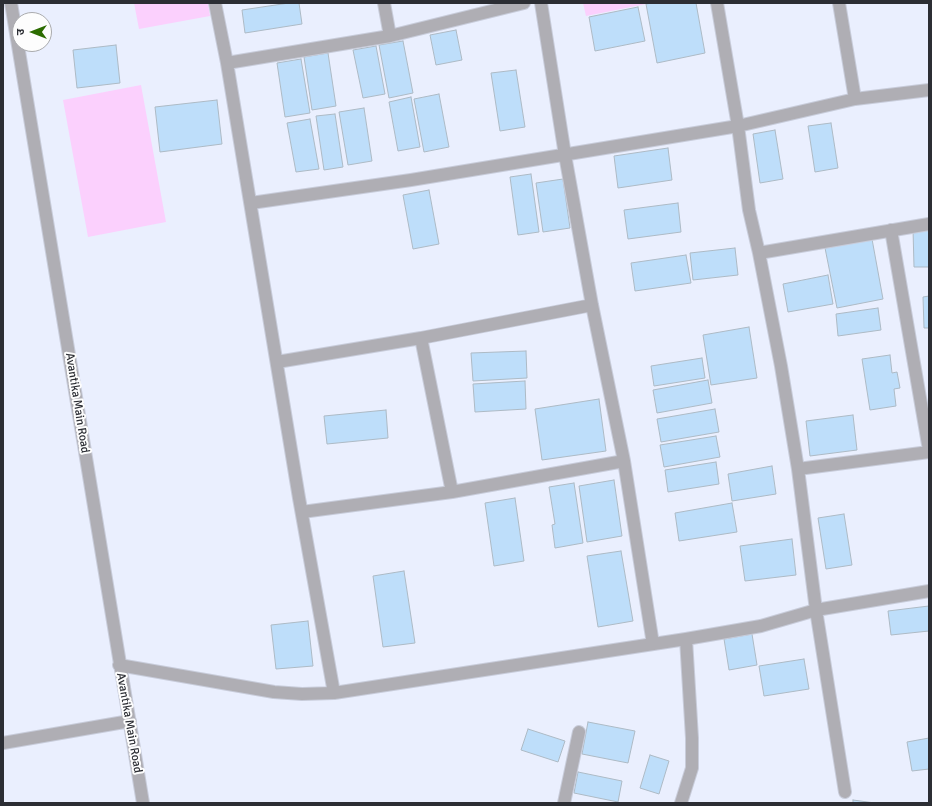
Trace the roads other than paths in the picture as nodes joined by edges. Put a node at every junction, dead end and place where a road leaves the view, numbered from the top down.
1 (11, 3) edge
2 (215, 3) edge
3 (384, 3) edge
4 (524, 3) edge
5 (541, 3) edge
6 (717, 3) edge
7 (840, 3) edge
8 (390, 36) junction
9 (227, 63) junction
10 (929, 90) edge
11 (855, 99) junction
12 (738, 126) junction
13 (565, 155) junction
14 (251, 203) junction
15 (929, 224) edge
16 (891, 230) junction
17 (759, 253) junction
18 (592, 305) junction
19 (421, 338) junction
20 (277, 362) junction
21 (929, 451) edge
22 (624, 461) junction
23 (798, 469) junction
24 (452, 492) junction
25 (302, 512) junction
26 (929, 591) edge
27 (816, 610) junction
28 (686, 639) junction
29 (653, 644) junction
30 (119, 665) junction
31 (334, 693) junction
32 (130, 721) junction
33 (578, 732) dead end
34 (3, 743) edge
35 (845, 792) dead end
36 (143, 803) edge
37 (564, 803) edge
38 (682, 803) edge

1 - 30 street, Avantika Main Road
2 - 9 street
3 - 8 street
4 - 8 street
5 - 13 street
6 - 12 street
7 - 11 street
8 - 9 street
9 - 14 street
10 - 11 street
11 - 12 street
12 - 13 street
12 - 17 street
13 - 14 street
13 - 18 street
14 - 20 street
15 - 16 street
16 - 17 street
16 - 21 street
17 - 23 street
18 - 19 street
18 - 22 street
19 - 20 street
19 - 24 street
20 - 25 street
21 - 23 street
22 - 24 street
22 - 29 street
23 - 27 street
24 - 25 street
25 - 31 street
26 - 27 street
27 - 28 street
27 - 35 street
28 - 29 street
28 - 38 street
29 - 31 street
30 - 31 street
30 - 32 street, Avantika Main Road
32 - 34 street
32 - 36 street, Avantika Main Road
33 - 37 street

